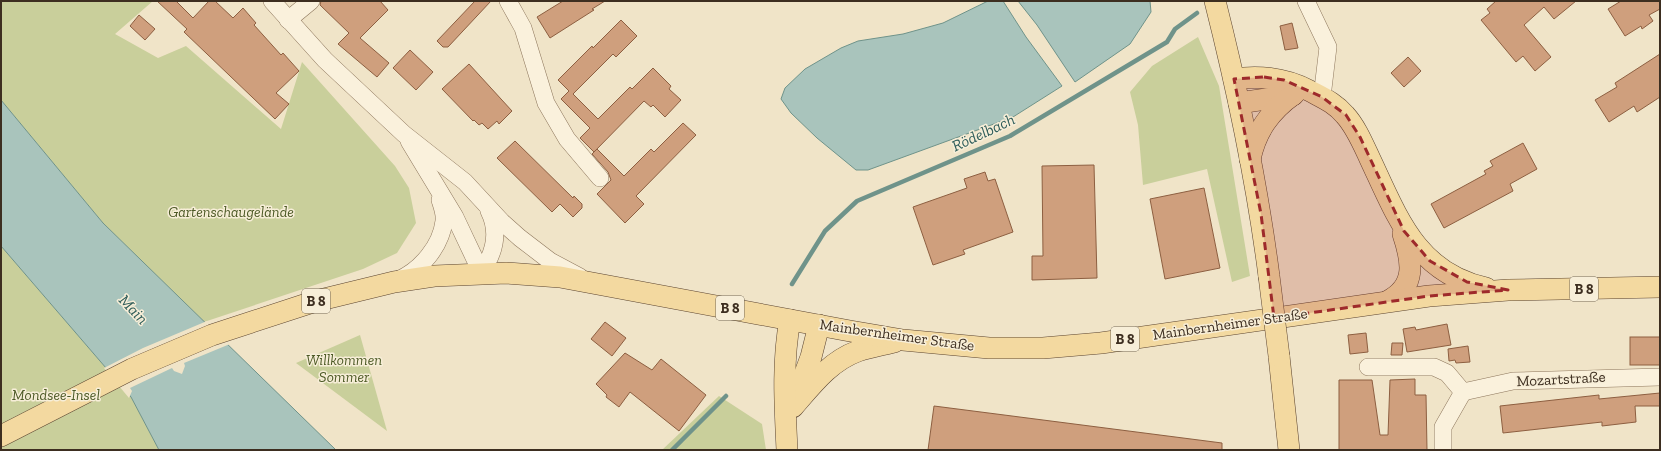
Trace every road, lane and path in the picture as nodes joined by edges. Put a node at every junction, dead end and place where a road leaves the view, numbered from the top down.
1 (272, 1) edge
2 (311, 1) edge
3 (508, 1) edge
4 (1215, 1) edge
5 (1306, 1) edge
6 (288, 20) junction
7 (1234, 79) junction
8 (1294, 94) junction
9 (1319, 96) junction
10 (1238, 103) junction
11 (404, 134) junction
12 (1250, 160) junction
13 (600, 178) dead end
14 (438, 192) junction
15 (485, 204) junction
16 (1398, 219) junction
17 (481, 272) junction
18 (590, 281) junction
19 (394, 282) junction
20 (1660, 287) edge
21 (1508, 290) junction
22 (1388, 301) junction
23 (790, 320) junction
24 (819, 325) junction
25 (903, 340) junction
26 (1368, 367) dead end
27 (1660, 377) edge
28 (1464, 392) junction
29 (790, 416) junction
30 (1, 436) edge
31 (787, 450) edge
32 (1289, 450) edge
33 (1443, 450) edge

1 - 6 street, Mainbernheimer Straße
2 - 6 street
3 - 13 street
4 - 7 main road
5 - 9 street
6 - 11 street, Mainbernheimer Straße
7 - 9 main road
7 - 10 main road
8 - 9 main road
8 - 10 main road
8 - 12 main road
9 - 16 main road
10 - 12 main road
11 - 14 street, Mainbernheimer Straße
11 - 15 street, Mainbernheimer Straße
12 - 32 main road, bridge
14 - 17 street, Mainbernheimer Straße
14 - 19 street, Mainbernheimer Straße
15 - 17 street, Mainbernheimer Straße
15 - 18 street, Mainbernheimer Straße
16 - 21 main road
16 - 22 main road
17 - 18 main road, Mainbernheimer Straße / B 8
17 - 19 main road, Mainbernheimer Straße / B 8
18 - 23 main road, Mainbernheimer Straße / B 8
19 - 30 main road, Mainbernheimer Straße / B 8
20 - 21 main road, Mainbernheimer Straße / B 8
21 - 22 main road, Mainbernheimer Straße / B 8
22 - 25 main road, Mainbernheimer Straße / B 8
23 - 24 main road, Mainbernheimer Straße / B 8
23 - 29 main road
24 - 25 main road, Mainbernheimer Straße / B 8
24 - 29 main road
25 - 29 main road
26 - 28 street
27 - 28 street, Mozartstraße
28 - 33 street
29 - 31 main road

